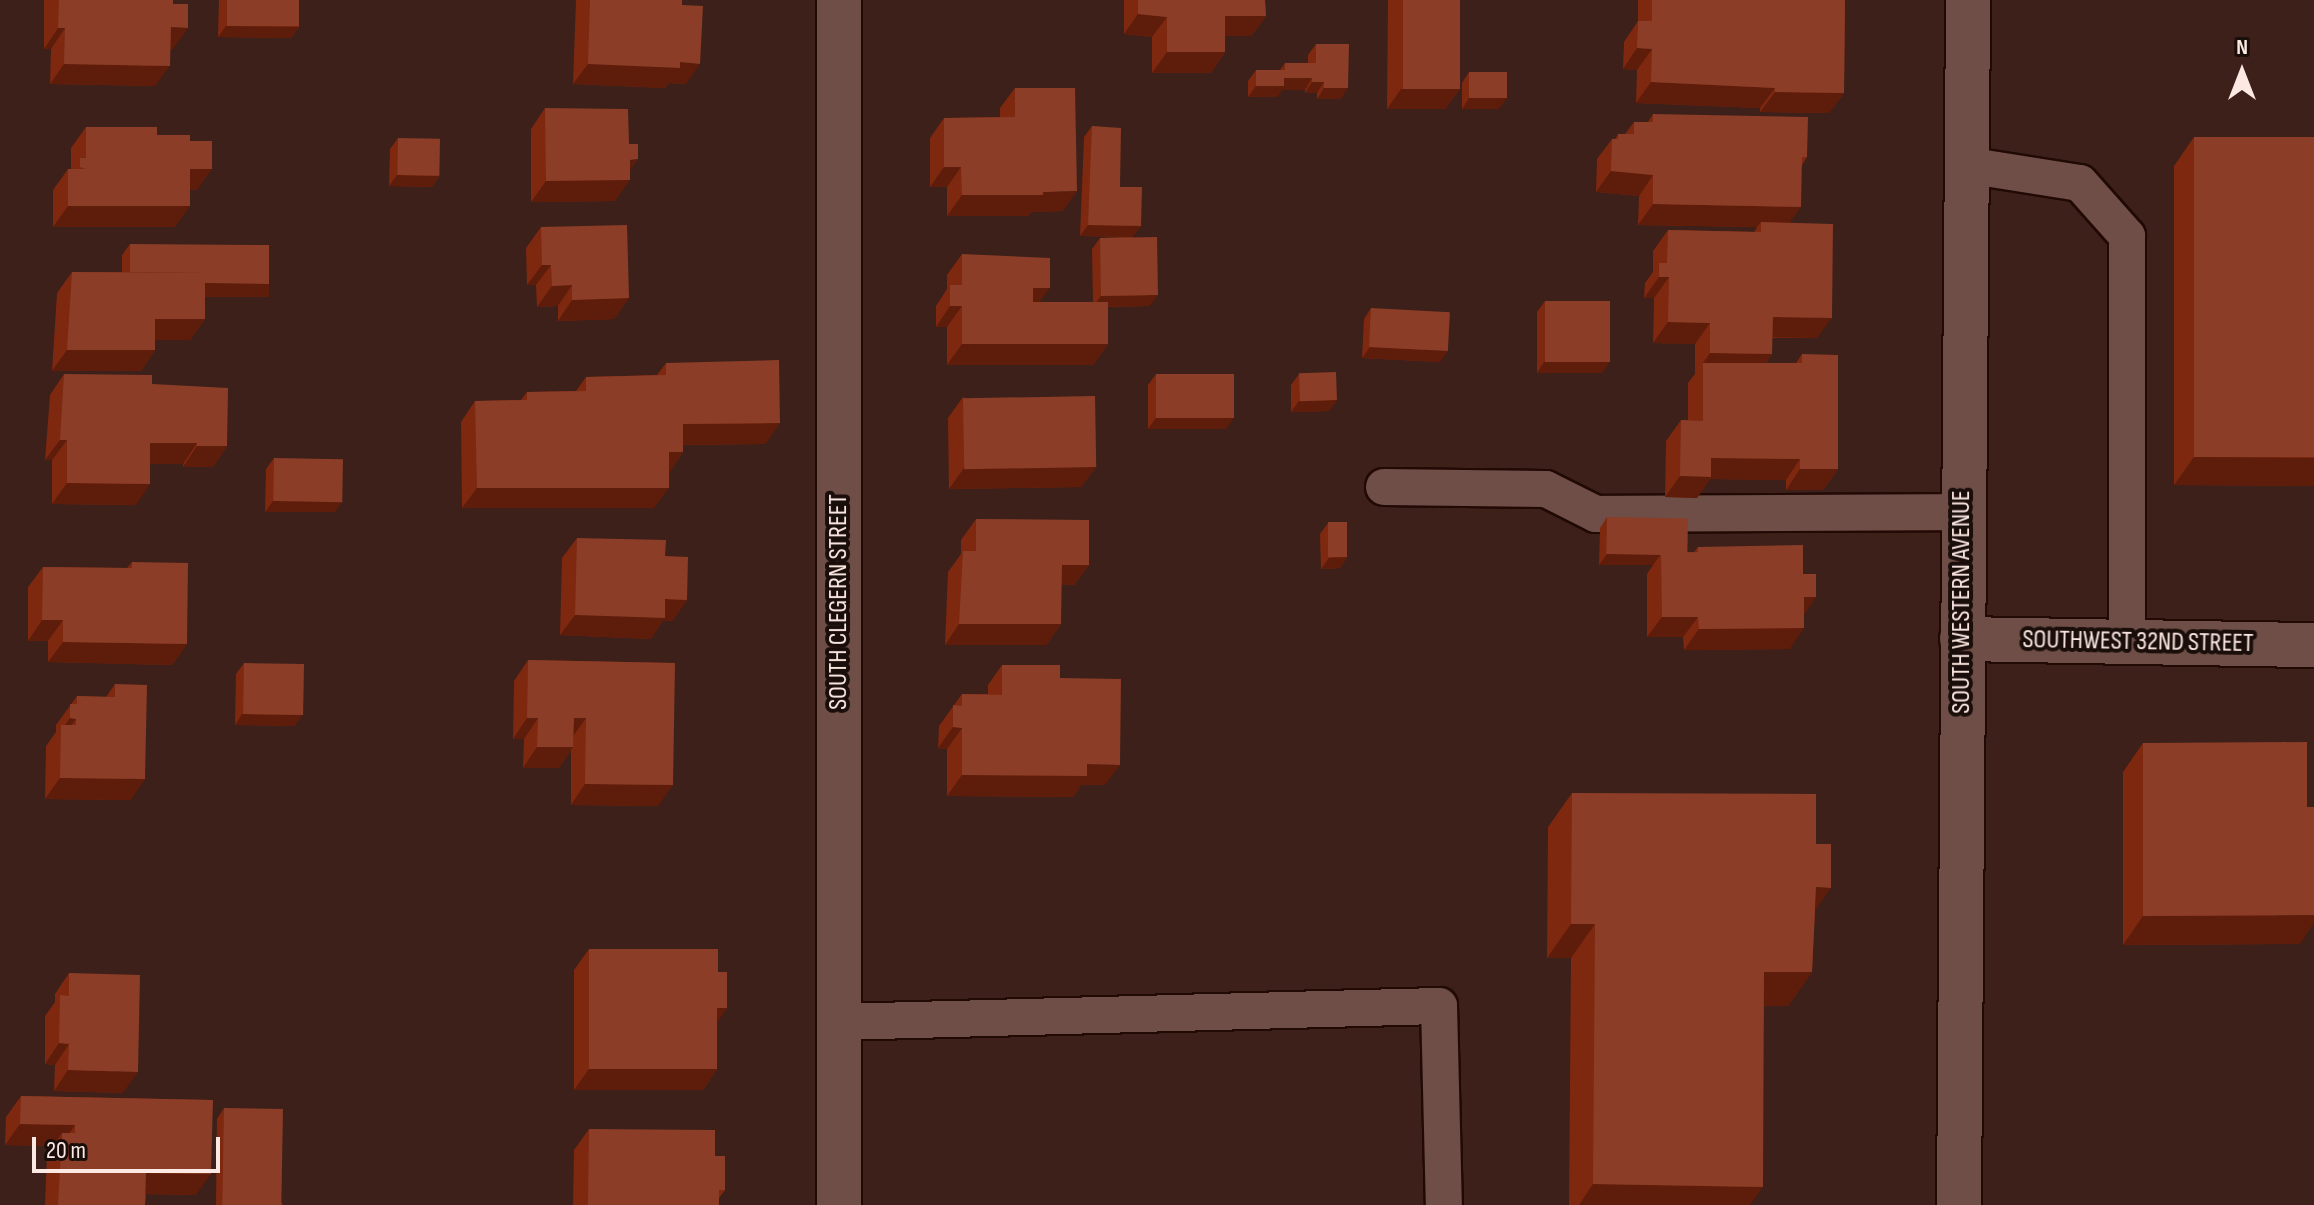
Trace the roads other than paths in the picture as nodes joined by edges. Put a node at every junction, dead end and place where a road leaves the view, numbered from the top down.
1 (839, 0) edge
2 (1968, 0) edge
3 (1966, 165) junction
4 (1384, 487) dead end
5 (1963, 512) junction
6 (1962, 639) junction
7 (2127, 642) junction
8 (2314, 645) edge
9 (839, 1022) junction
10 (839, 1205) edge
11 (1444, 1205) edge
12 (1959, 1205) edge

1 - 9 street, SOUTH CLEGERN STREET
2 - 3 street, SOUTH WESTERN AVENUE
3 - 5 street, SOUTH WESTERN AVENUE
3 - 7 lane
4 - 5 lane
5 - 6 street, SOUTH WESTERN AVENUE
6 - 7 street, SOUTHWEST 32ND STREET
6 - 12 street, SOUTH WESTERN AVENUE
7 - 8 street, SOUTHWEST 32ND STREET
9 - 10 street, SOUTH CLEGERN STREET
9 - 11 lane

